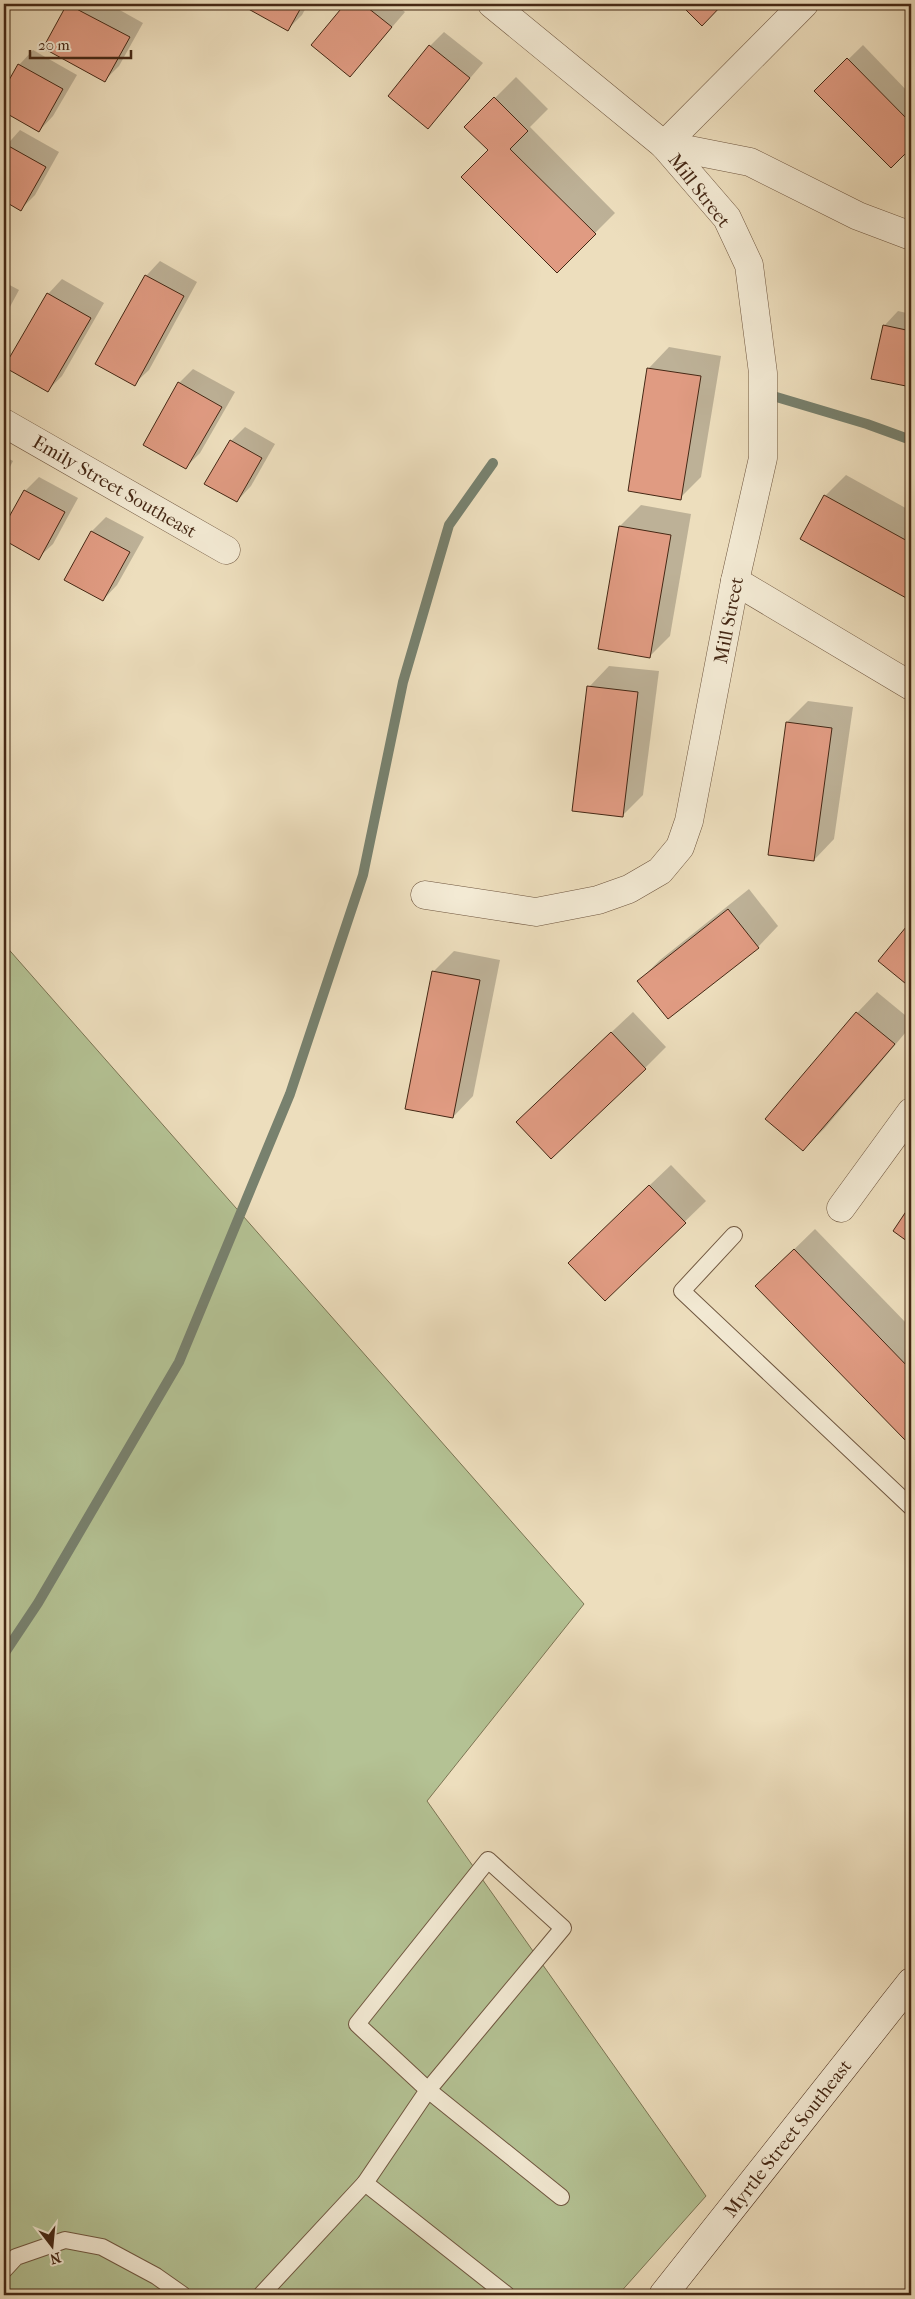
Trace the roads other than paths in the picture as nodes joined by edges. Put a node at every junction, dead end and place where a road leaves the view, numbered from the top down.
1 (492, 4) edge
2 (804, 4) edge
3 (664, 145) junction
4 (911, 236) edge
5 (4, 423) edge
6 (226, 550) dead end
7 (735, 581) junction
8 (911, 686) edge
9 (425, 895) dead end
10 (911, 1112) edge
11 (841, 1208) dead end
12 (734, 1235) dead end
13 (911, 1507) edge
14 (911, 1982) edge
15 (428, 2090) junction
16 (365, 2183) junction
17 (561, 2197) dead end
18 (4, 2270) edge
19 (183, 2295) edge
20 (261, 2295) edge
21 (507, 2295) edge
22 (662, 2295) edge

1 - 3 street, Mill Street
2 - 3 street
3 - 4 street
3 - 7 street, Mill Street
5 - 6 street, Emily Street Southeast
7 - 8 street
7 - 9 street, Mill Street
10 - 11 street
12 - 13 lane
14 - 22 street, Myrtle Street Southeast
15 - 15 lane
15 - 16 lane
15 - 17 lane
16 - 20 lane
16 - 21 lane
18 - 19 lane

